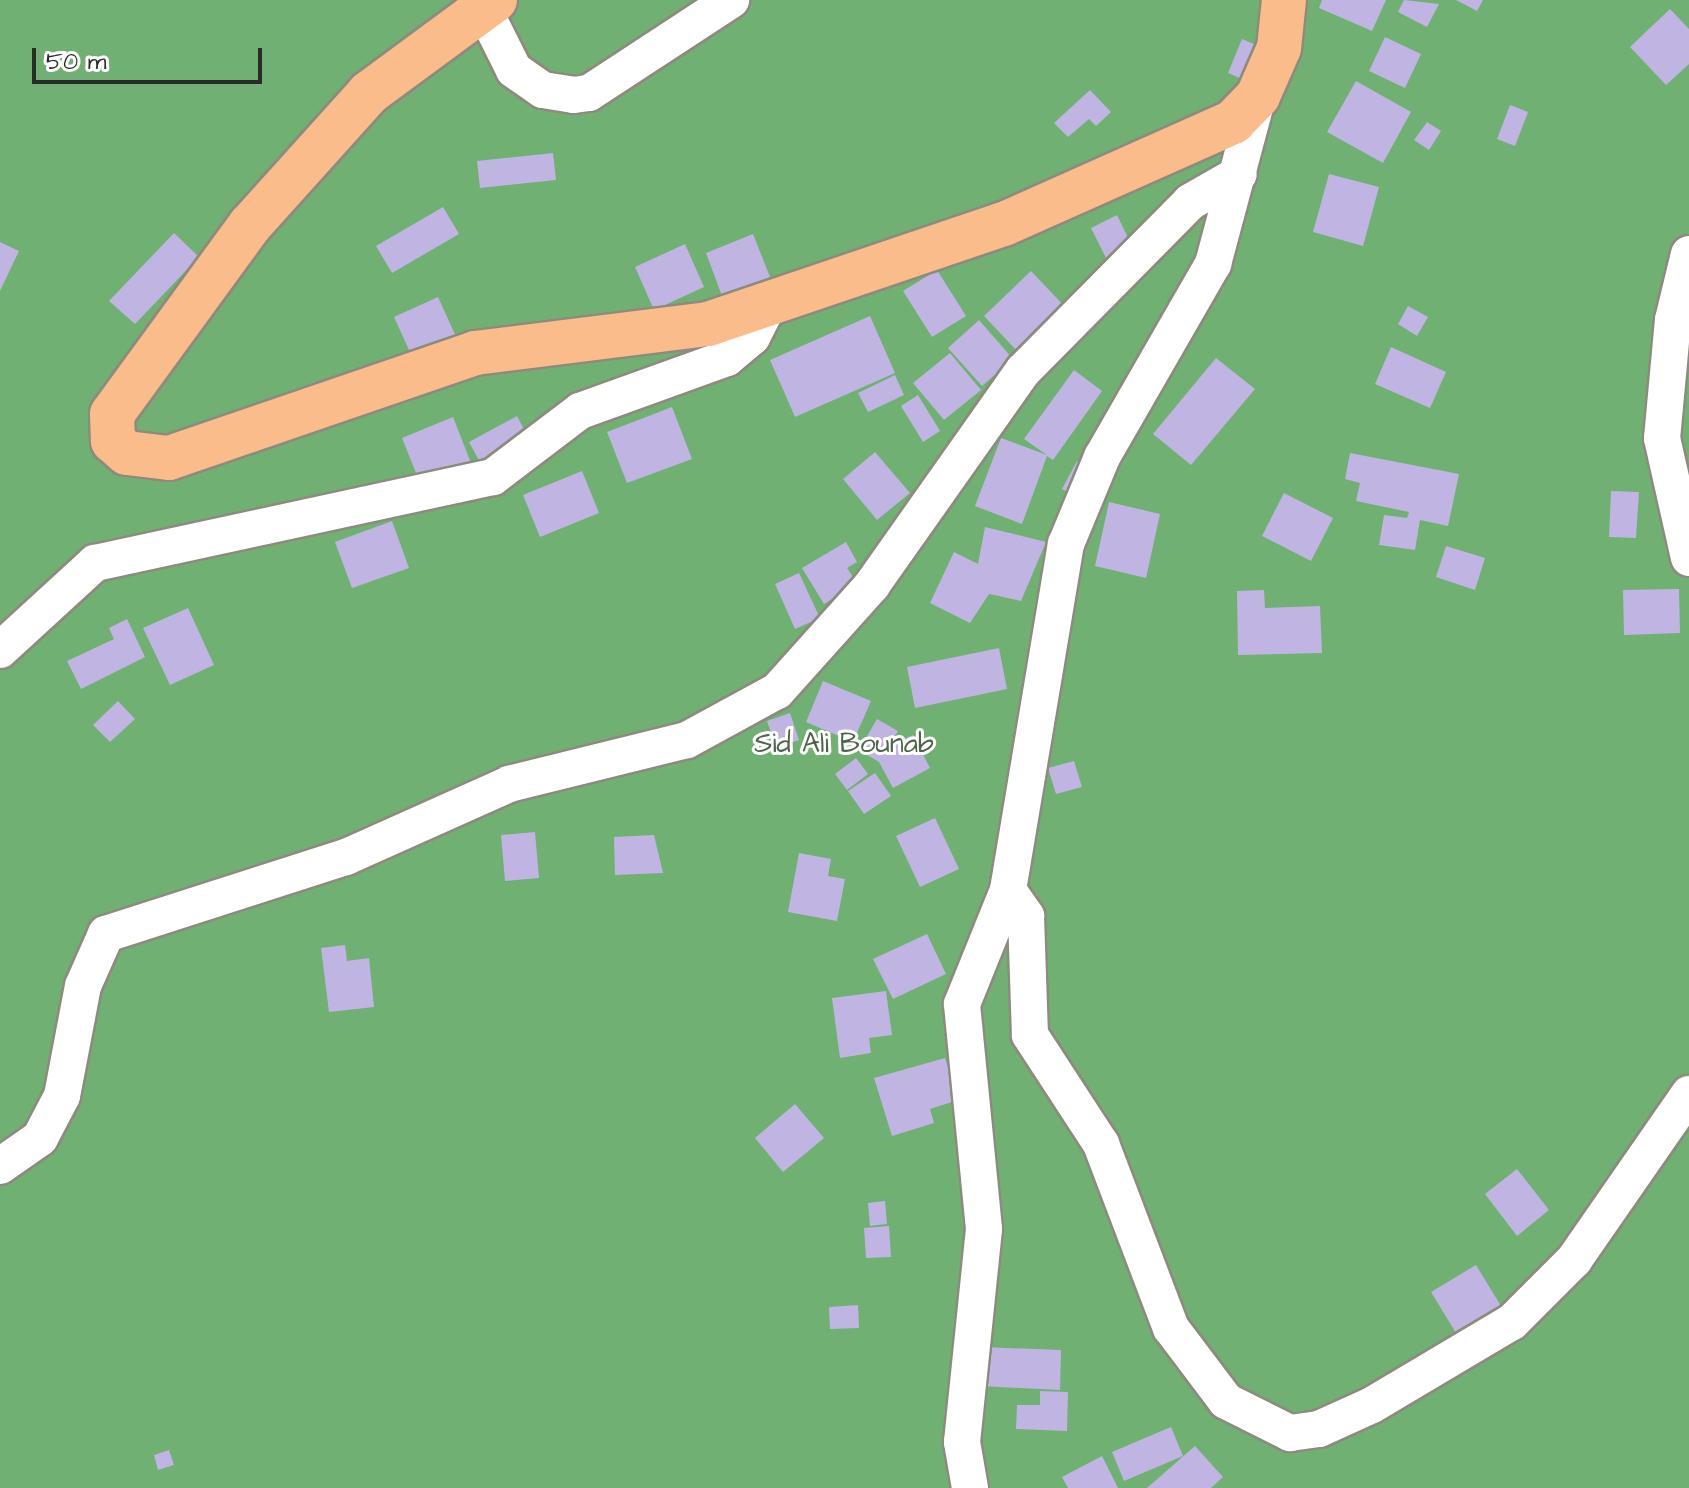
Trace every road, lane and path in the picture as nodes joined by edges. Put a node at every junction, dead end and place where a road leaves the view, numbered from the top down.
1 (731, 0) edge
2 (1284, 0) edge
3 (489, 4) edge
4 (1258, 96) junction
5 (1239, 174) junction
6 (1689, 254) edge
7 (767, 307) junction
8 (1689, 558) edge
9 (0, 650) edge
10 (1008, 890) junction
11 (1689, 1094) edge
12 (0, 1166) edge
13 (970, 1488) edge

1 - 3 street
2 - 4 main road
3 - 7 main road
4 - 5 street
4 - 7 main road
5 - 10 street
5 - 12 street
6 - 8 street
7 - 9 street
10 - 11 street
10 - 13 street

